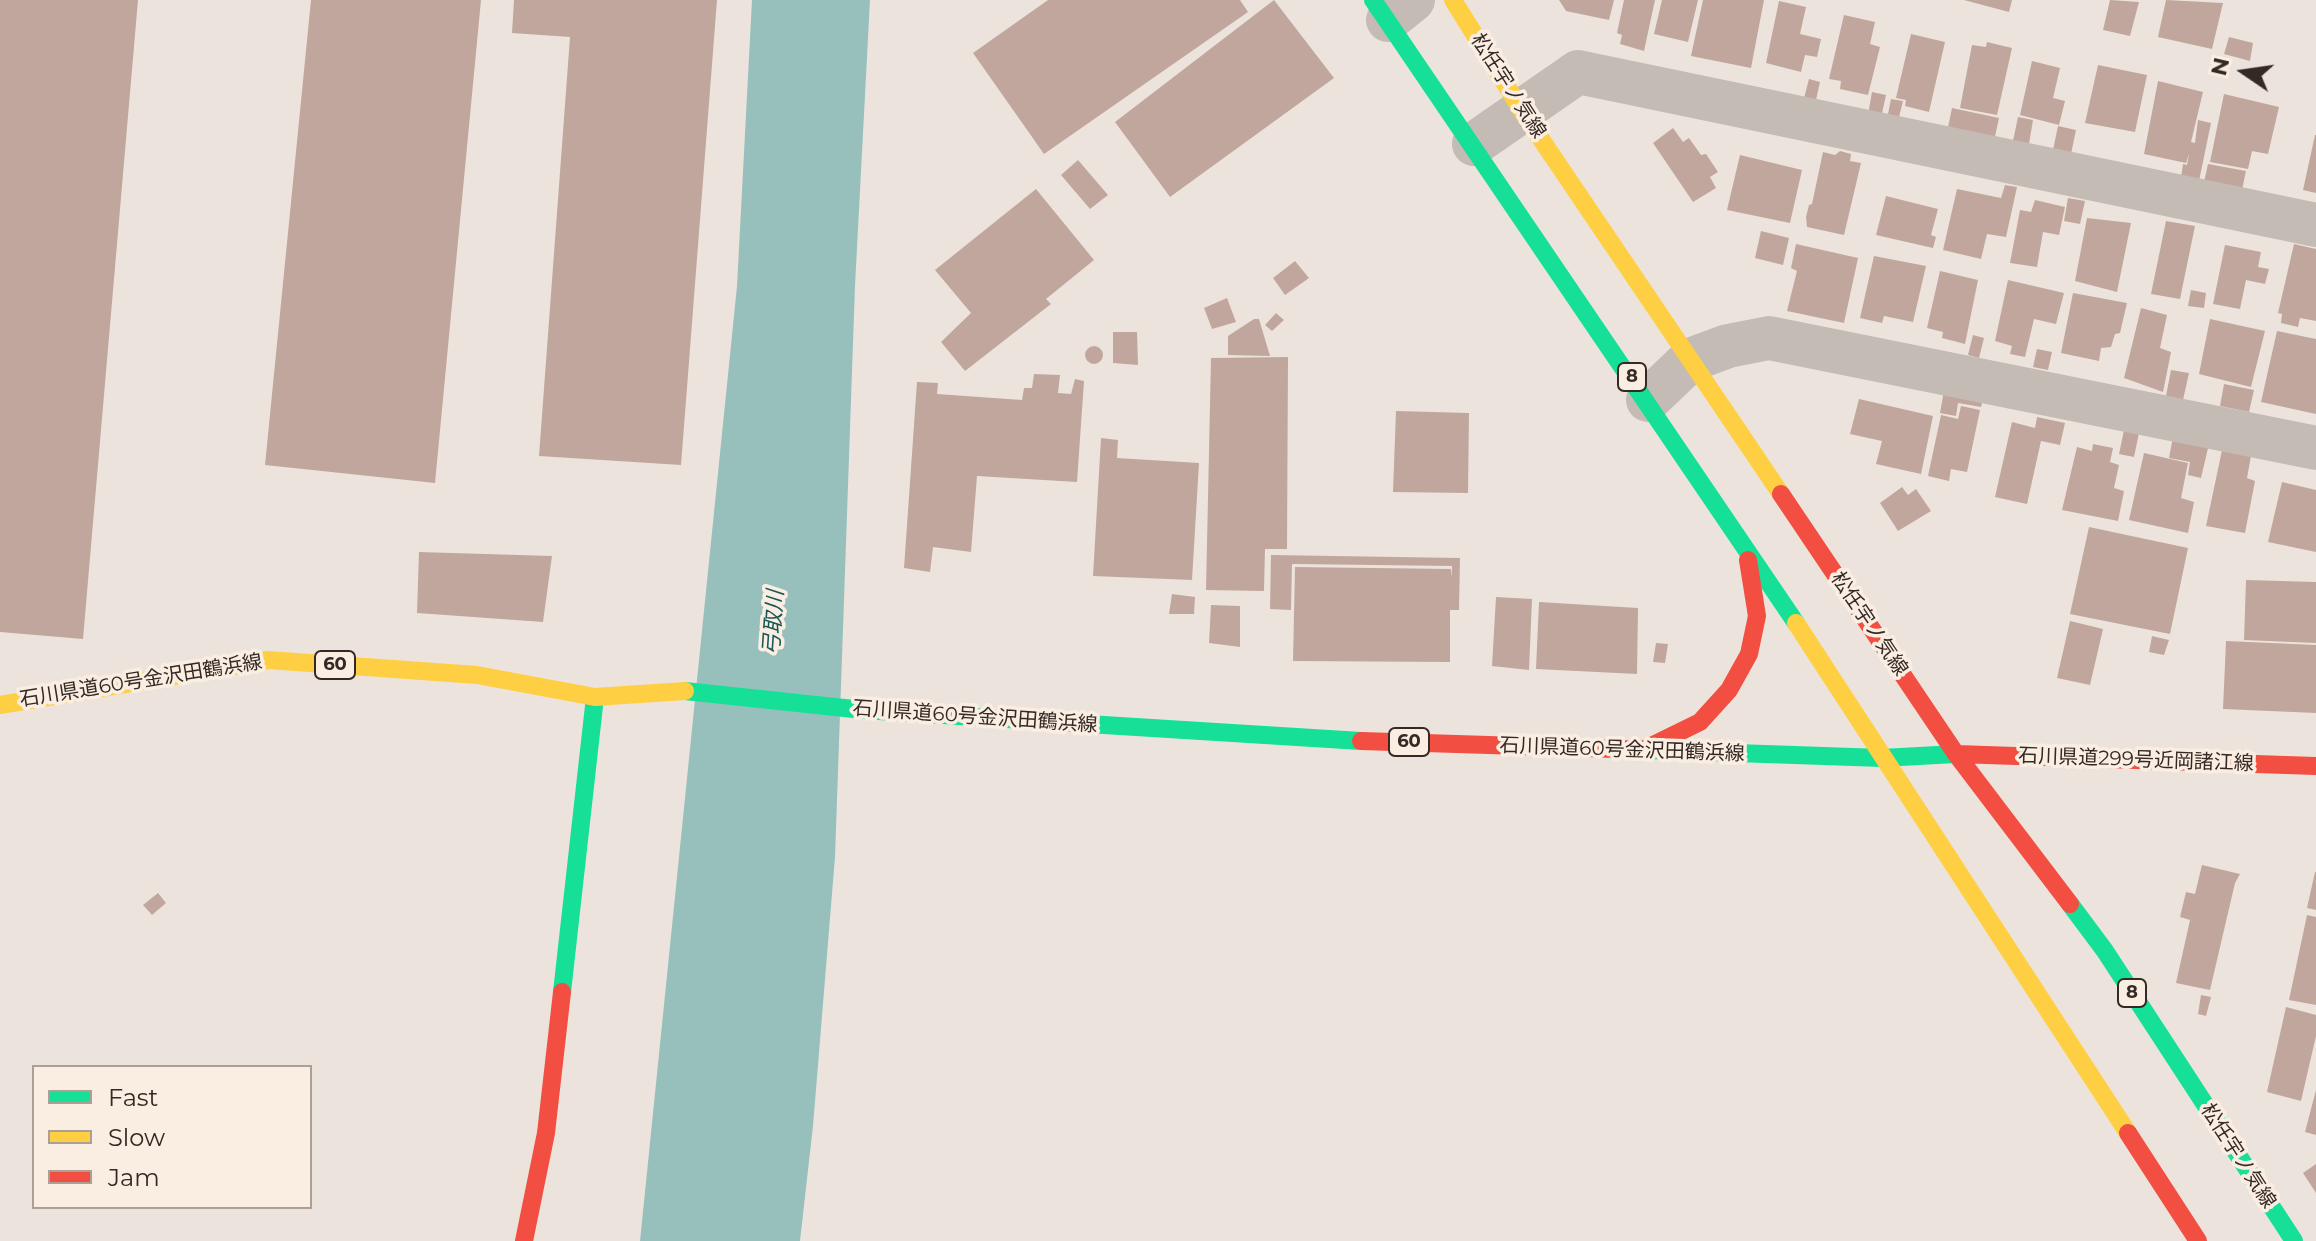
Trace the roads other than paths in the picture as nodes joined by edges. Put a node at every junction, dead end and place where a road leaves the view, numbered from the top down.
1 (1453, 0) edge
2 (1391, 7) edge
3 (1522, 111) junction
4 (1474, 144) junction
5 (2316, 225) edge
6 (1690, 360) junction
7 (1648, 400) junction
8 (2316, 448) edge
9 (1745, 545) junction
10 (595, 697) junction
11 (0, 705) edge
12 (1641, 750) junction
13 (1956, 754) junction
14 (1882, 758) junction
15 (2316, 766) edge
16 (524, 1241) edge
17 (2198, 1241) edge
18 (2294, 1241) edge

1 - 3 main road, 松任宇ノ気線 / 8
2 - 4 main road, 8
3 - 4 street
3 - 5 street
3 - 6 main road, 松任宇ノ気線 / 8
4 - 7 main road, 8
6 - 7 street
6 - 8 street
6 - 13 main road, 松任宇ノ気線 / 8
7 - 9 main road, 8
9 - 12 main road
9 - 14 main road, 8
10 - 11 main road, 石川県道60号金沢田鶴浜線 / 60
10 - 12 main road, 石川県道60号金沢田鶴浜線 / 60
10 - 16 main road
12 - 14 main road, 石川県道60号金沢田鶴浜線 / 60
13 - 14 main road, 石川県道60号金沢田鶴浜線 / 60
13 - 15 main road, 石川県道299号近岡諸江線
13 - 18 main road, 松任宇ノ気線 / 8
14 - 17 main road, 8

